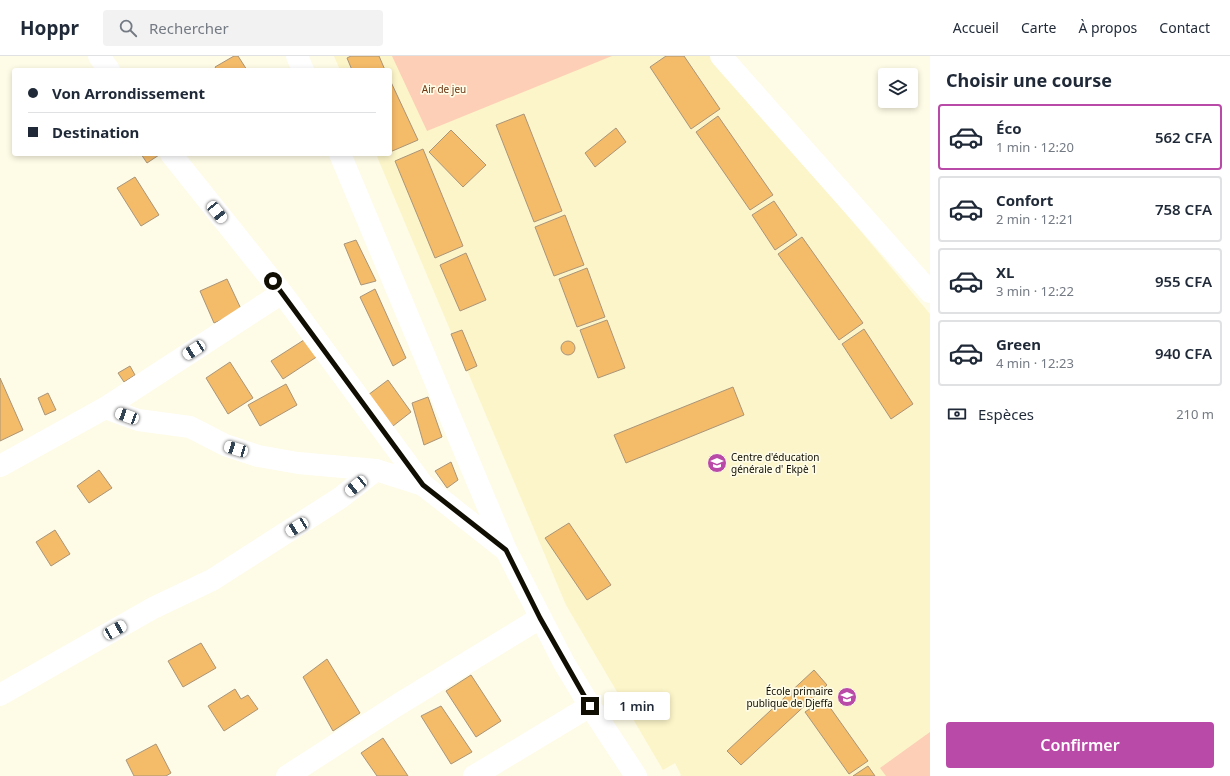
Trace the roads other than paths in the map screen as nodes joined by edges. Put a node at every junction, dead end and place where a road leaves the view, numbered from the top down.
1 (98, 56) edge
2 (297, 56) edge
3 (721, 56) edge
4 (107, 68) edge
5 (302, 68) edge
6 (173, 156) edge
7 (341, 156) edge
8 (928, 284) edge
9 (282, 293) junction
10 (105, 408) junction
11 (0, 466) edge
12 (376, 470) junction
13 (423, 485) junction
14 (506, 550) junction
15 (540, 618) junction
16 (0, 695) edge
17 (590, 706) junction
18 (287, 776) edge
19 (474, 776) edge
20 (636, 776) edge

1 - 4 street
2 - 5 street
3 - 8 street
6 - 9 street
7 - 14 street
9 - 10 street
9 - 13 street
10 - 11 street
10 - 12 street
12 - 13 street
12 - 16 street
13 - 14 street
14 - 15 street
15 - 17 street
15 - 18 street
17 - 19 street
17 - 20 street

